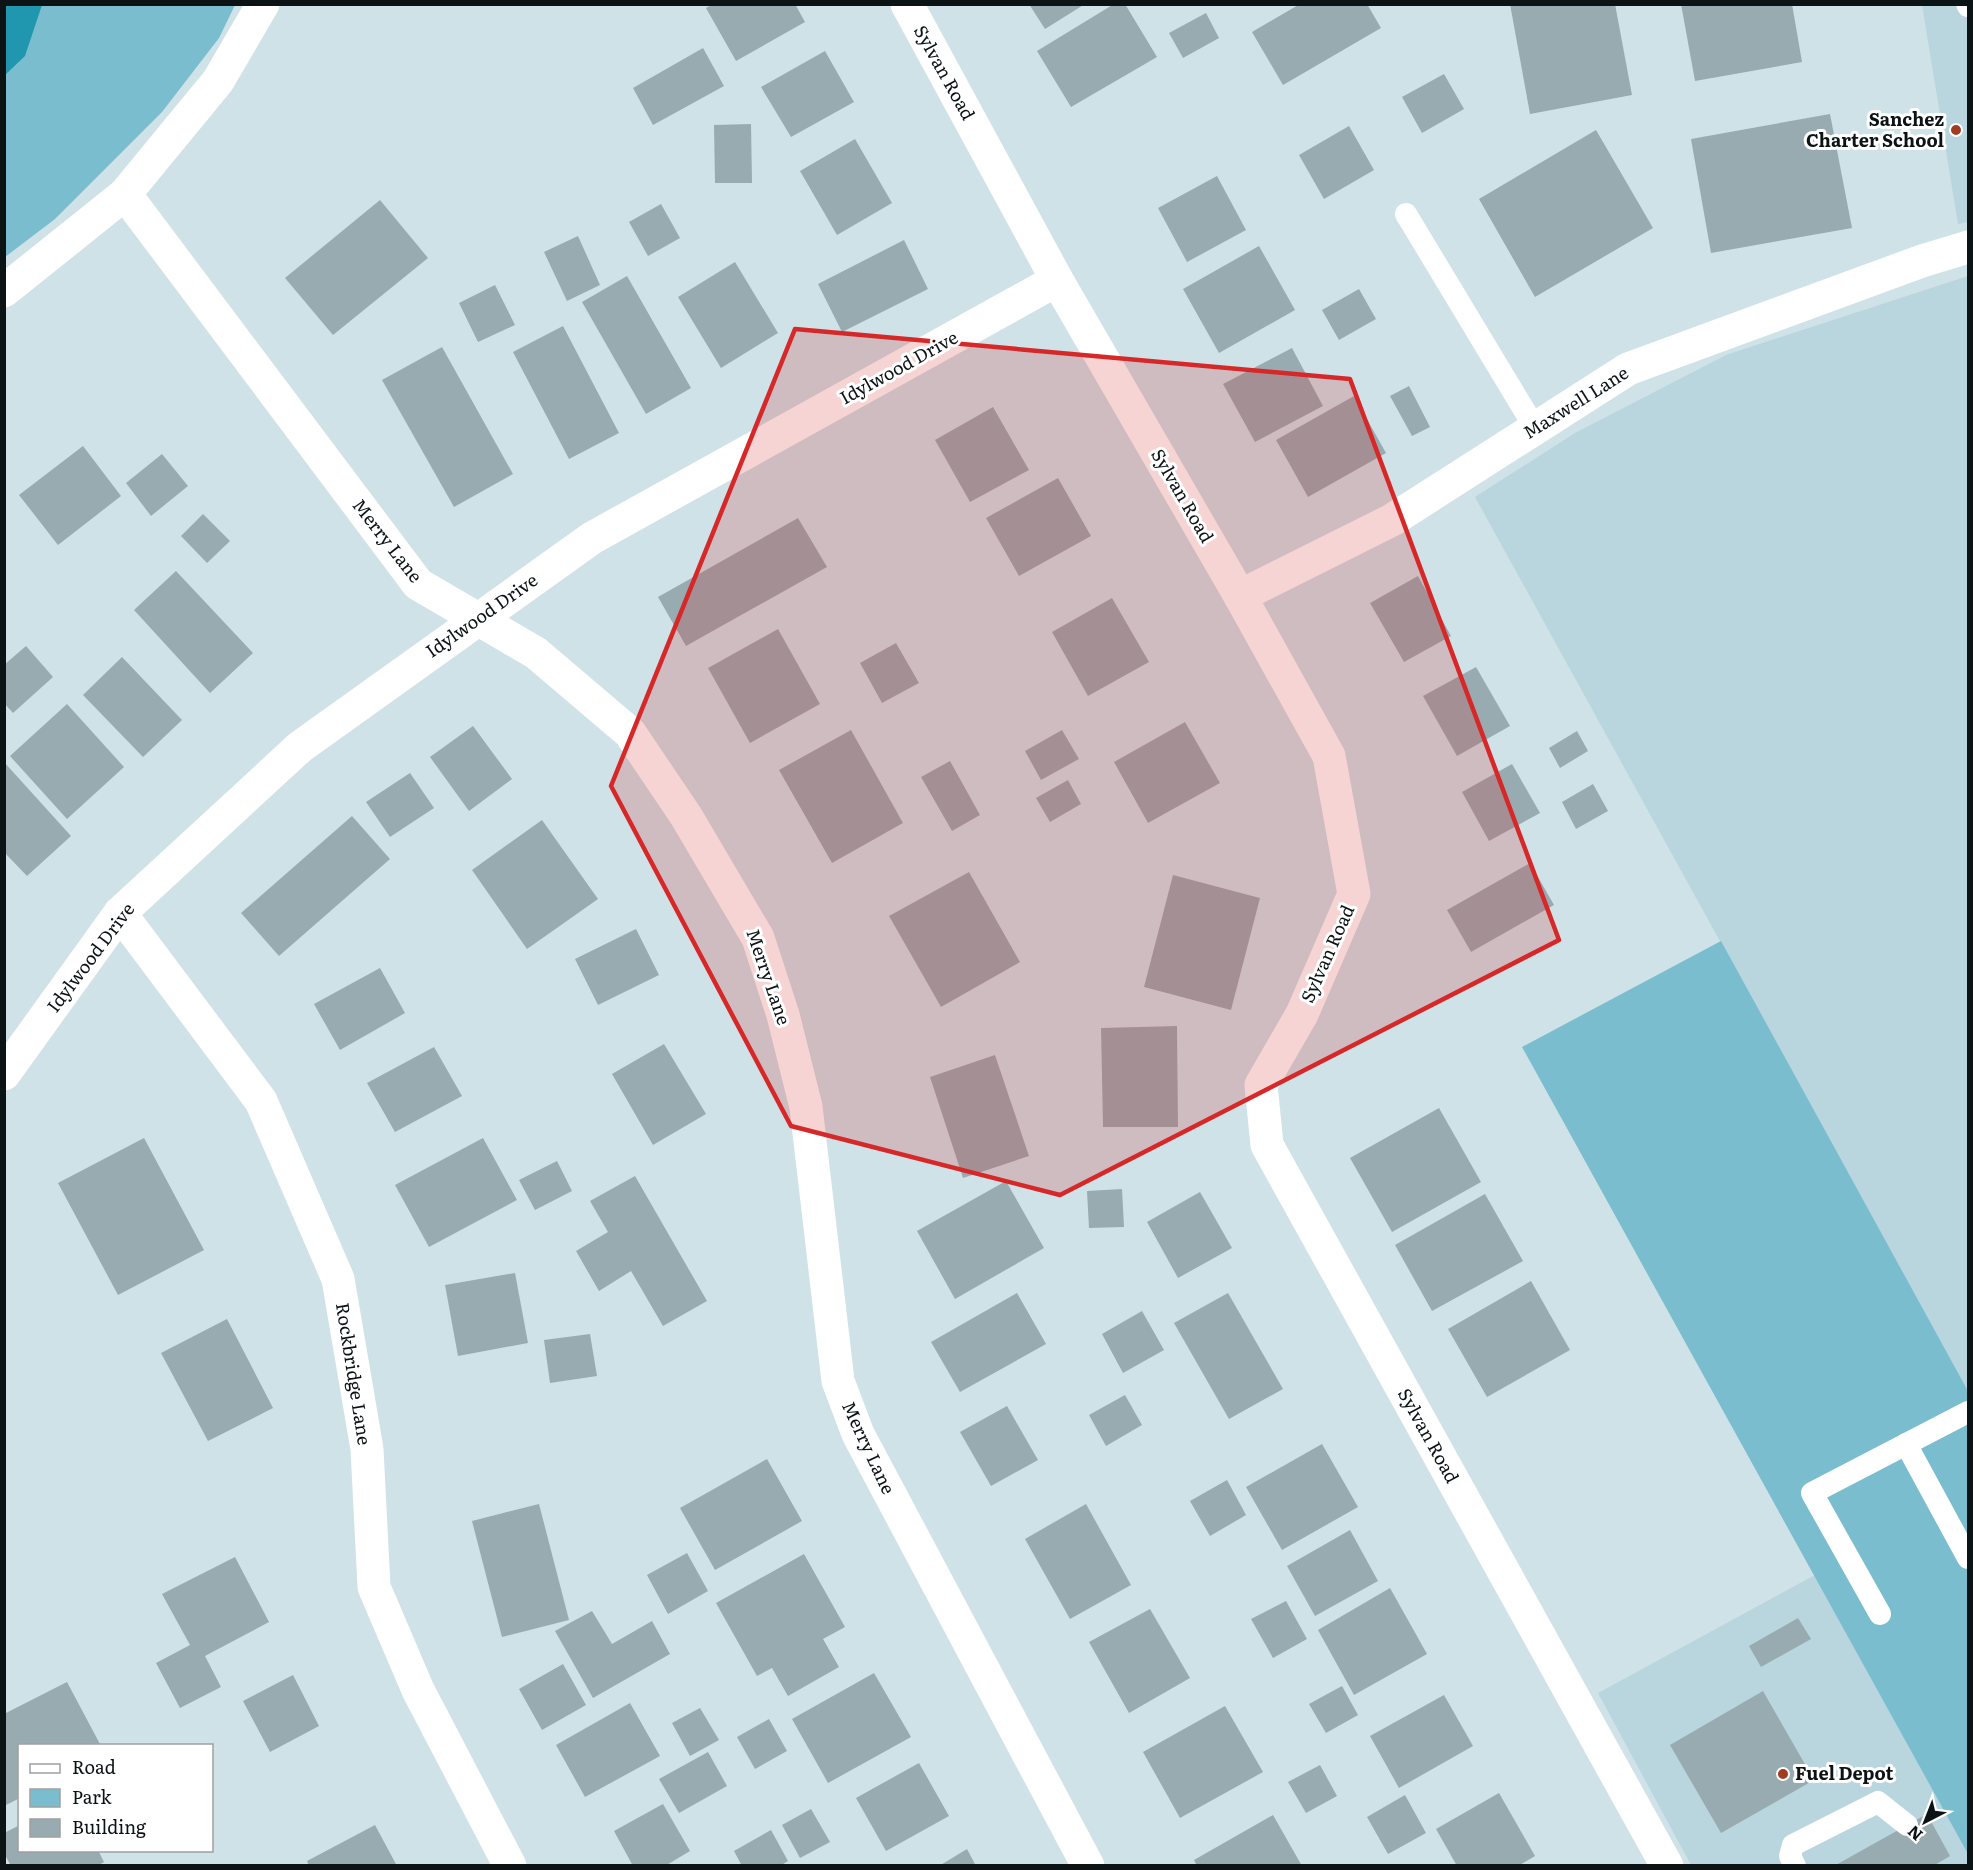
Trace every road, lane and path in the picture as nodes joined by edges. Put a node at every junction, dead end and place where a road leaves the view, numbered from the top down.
1 (263, 4) edge
2 (907, 4) edge
3 (125, 194) junction
4 (1406, 214) dead end
5 (1968, 247) edge
6 (1057, 280) junction
7 (4, 291) edge
8 (1535, 428) junction
9 (1240, 596) junction
10 (477, 618) junction
11 (120, 913) junction
12 (4, 1074) edge
13 (1968, 1412) edge
14 (1906, 1444) junction
15 (1968, 1558) edge
16 (1880, 1614) dead end
17 (1907, 1826) dead end
18 (510, 1866) edge
19 (1088, 1866) edge
20 (1667, 1866) edge
21 (1795, 1866) edge

1 - 3 street
2 - 6 street, Sylvan Road
3 - 7 street
3 - 10 street, Merry Lane
4 - 8 lane
5 - 8 street, Maxwell Lane
6 - 9 street, Sylvan Road
6 - 10 street, Idylwood Drive
8 - 9 street, Maxwell Lane
9 - 20 street, Sylvan Road
10 - 11 street, Idylwood Drive
10 - 19 street, Merry Lane
11 - 12 street, Idylwood Drive
11 - 18 street, Rockbridge Lane
13 - 14 lane
14 - 15 lane
14 - 16 lane
17 - 21 lane

